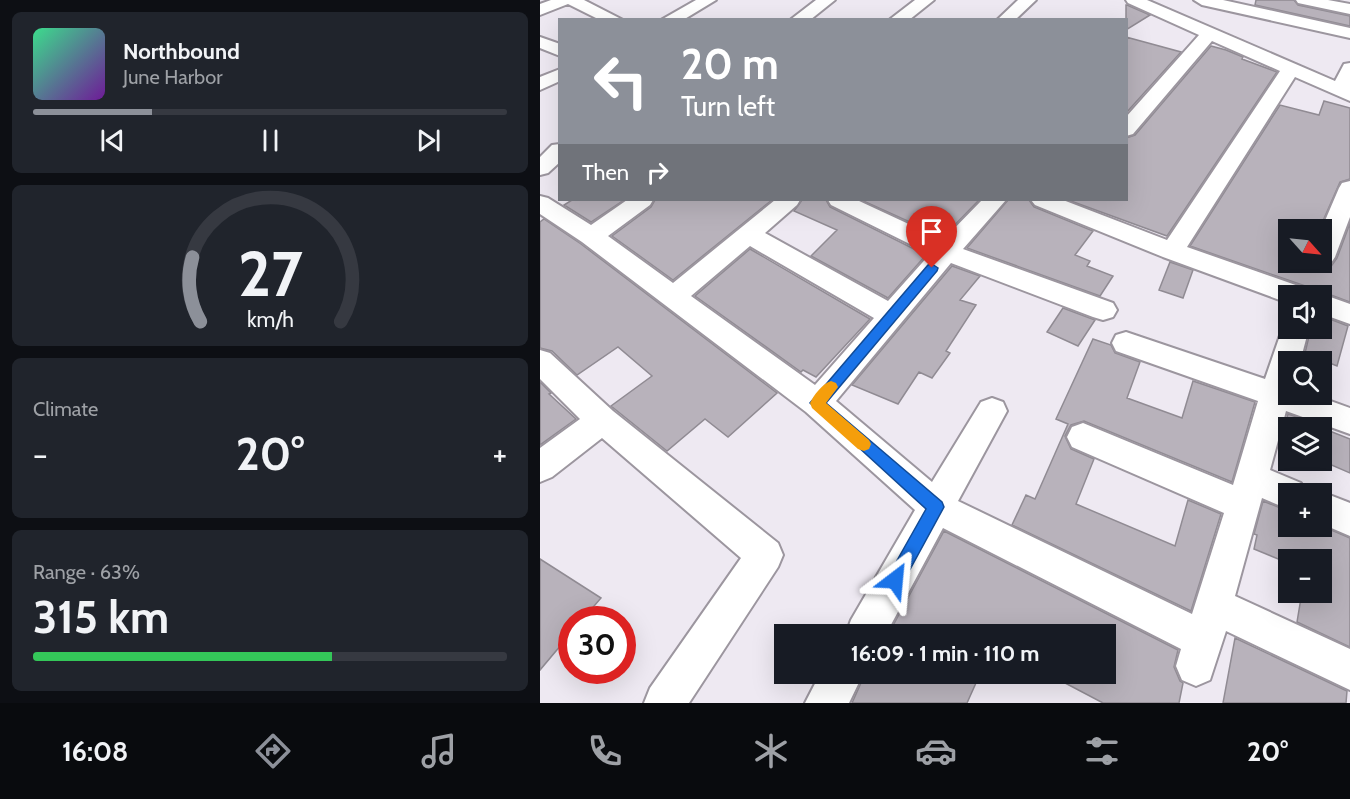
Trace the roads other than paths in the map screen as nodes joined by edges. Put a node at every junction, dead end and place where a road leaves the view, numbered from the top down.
1 (565, 0) edge
2 (571, 0) edge
3 (706, 0) edge
4 (827, 0) edge
5 (926, 0) edge
6 (1028, 0) edge
7 (1180, 0) edge
8 (1202, 0) edge
9 (1304, 0) edge
10 (1135, 5) edge
11 (1350, 9) edge
12 (540, 10) edge
13 (1162, 11) junction
14 (611, 18) edge
15 (673, 18) edge
16 (801, 18) edge
17 (900, 18) edge
18 (1007, 18) edge
19 (1300, 22) junction
20 (1210, 33) junction
21 (1350, 33) edge
22 (540, 42) edge
23 (558, 50) edge
24 (1278, 51) junction
25 (1350, 68) edge
26 (1291, 69) junction
27 (558, 75) edge
28 (540, 84) edge
29 (1345, 93) edge
30 (1128, 128) edge
31 (540, 135) edge
32 (558, 147) edge
33 (558, 150) edge
34 (540, 168) edge
35 (1350, 189) edge
36 (641, 201) edge
37 (788, 201) edge
38 (841, 201) edge
39 (993, 201) edge
40 (1057, 202) edge
41 (540, 203) edge
42 (1332, 233) edge
43 (748, 234) junction
44 (591, 236) junction
45 (1172, 251) junction
46 (946, 252) junction
47 (1278, 289) edge
48 (673, 297) junction
49 (1332, 308) edge
50 (1103, 310) dead end
51 (1350, 314) edge
52 (891, 315) junction
53 (1292, 339) edge
54 (1126, 343) dead end
55 (540, 361) edge
56 (1276, 395) junction
57 (817, 403) junction
58 (993, 411) dead end
59 (602, 420) junction
60 (1350, 421) edge
61 (1083, 437) dead end
62 (540, 467) edge
63 (1247, 491) junction
64 (1278, 493) edge
65 (936, 507) junction
66 (1332, 512) edge
67 (1350, 520) edge
68 (870, 624) edge
69 (1204, 636) junction
70 (1350, 670) edge
71 (837, 684) edge
72 (665, 703) edge
73 (826, 703) edge

1 - 12 street
2 - 14 street
3 - 15 street
4 - 16 street
5 - 17 street
6 - 18 street
7 - 13 street
8 - 19 street
9 - 11 street
10 - 13 street
13 - 20 street
19 - 21 street
19 - 24 street
20 - 24 street
20 - 30 street
22 - 23 street
24 - 26 street
25 - 29 street
26 - 29 street
26 - 45 street
27 - 28 street
31 - 32 street
33 - 34 street
35 - 42 street
36 - 44 street
37 - 43 street
38 - 46 street
39 - 46 street
40 - 45 street
41 - 44 street
43 - 48 street
43 - 52 street
44 - 48 street
45 - 47 street
46 - 50 street
46 - 52 street
48 - 57 street
49 - 51 street
52 - 57 street
53 - 56 street
54 - 56 street
55 - 59 street
56 - 60 street
56 - 63 street
57 - 65 street
58 - 65 street
59 - 62 street
59 - 72 street
61 - 63 street
63 - 64 street
63 - 69 street
65 - 68 street
65 - 69 street
66 - 67 street
69 - 70 street
71 - 73 street

